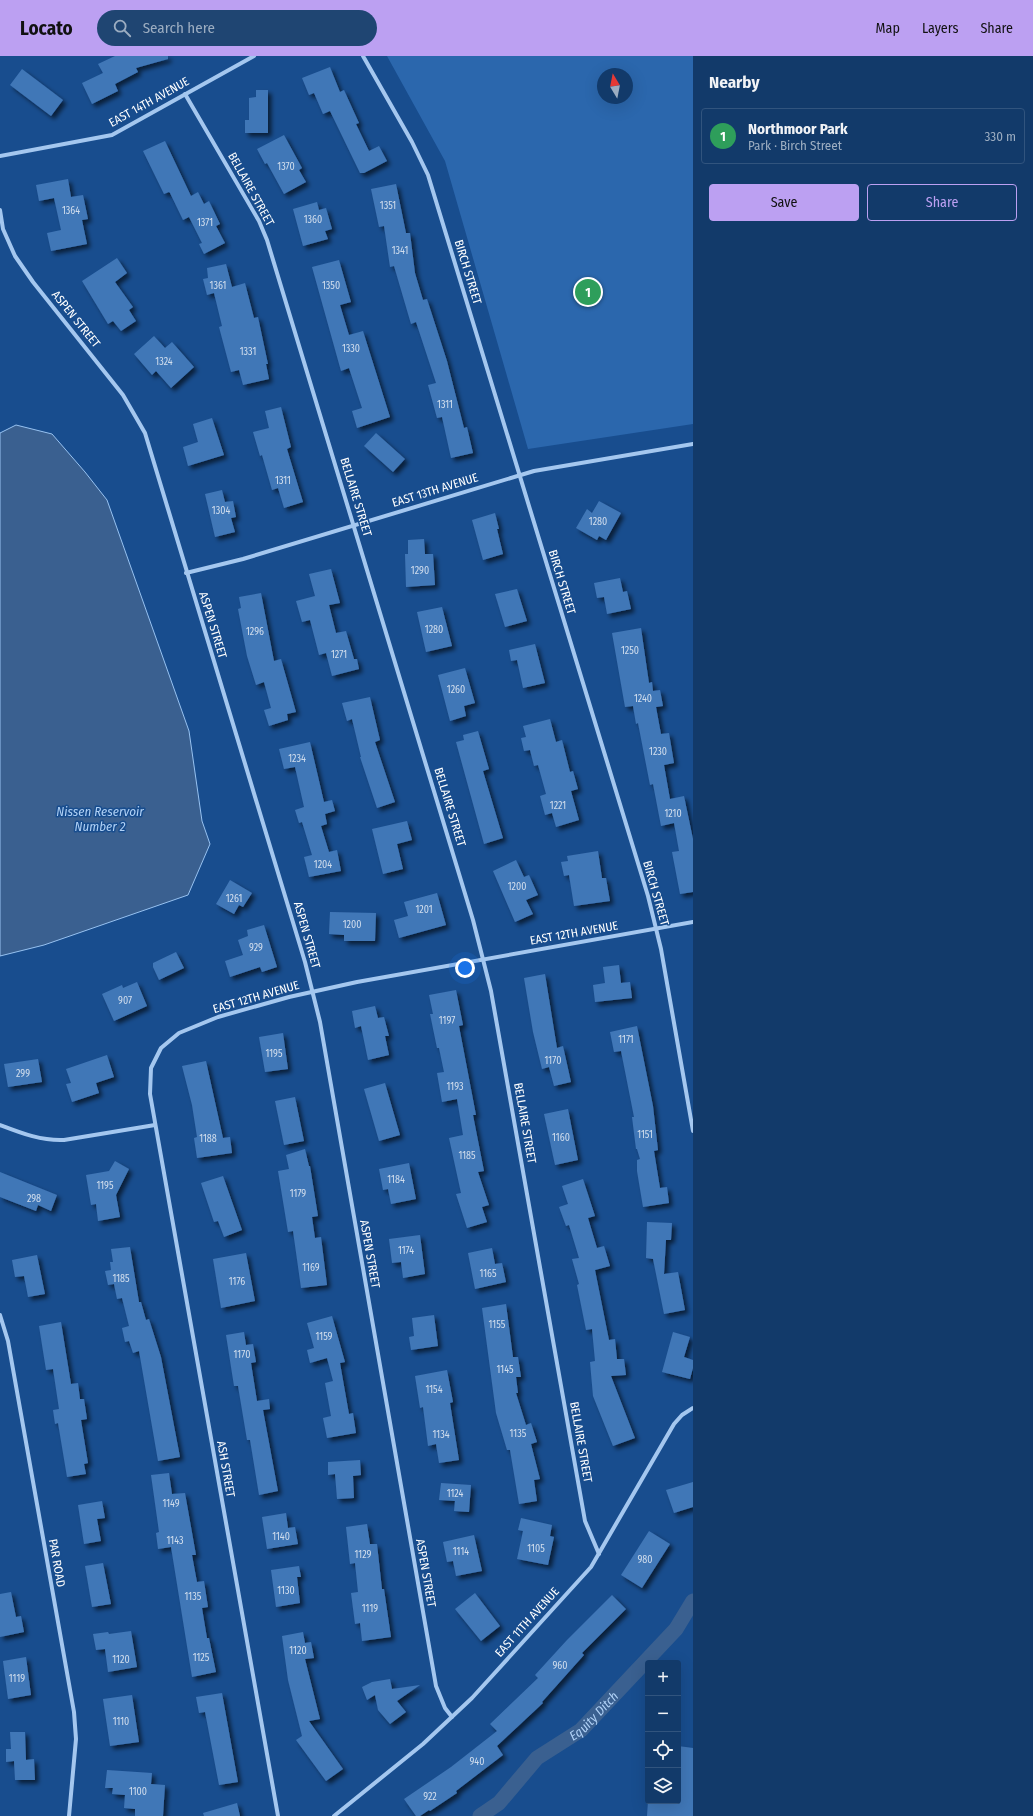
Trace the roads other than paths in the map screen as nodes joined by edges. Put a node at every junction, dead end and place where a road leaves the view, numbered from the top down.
1 (254, 56) edge
2 (363, 56) edge
3 (186, 94) junction
4 (0, 156) edge
5 (0, 210) edge
6 (693, 444) edge
7 (519, 475) junction
8 (354, 525) junction
9 (186, 572) junction
10 (693, 922) edge
11 (656, 928) junction
12 (483, 959) junction
13 (312, 992) junction
14 (0, 1125) edge
15 (155, 1125) junction
16 (693, 1131) edge
17 (0, 1315) edge
18 (693, 1408) edge
19 (599, 1554) junction
20 (452, 1717) junction
21 (69, 1816) edge
22 (278, 1816) edge
23 (334, 1816) edge

1 - 3 street, EAST 14TH AVENUE
2 - 7 street, BIRCH STREET
3 - 4 street, EAST 14TH AVENUE
3 - 8 street, BELLAIRE STREET
5 - 9 street, ASPEN STREET
6 - 7 street, EAST 13TH AVENUE
7 - 8 street, EAST 13TH AVENUE
7 - 11 street, BIRCH STREET
8 - 9 street, EAST 13TH AVENUE
8 - 12 street, BELLAIRE STREET
9 - 13 street, ASPEN STREET
10 - 11 street, EAST 12TH AVENUE
11 - 12 street, EAST 12TH AVENUE
11 - 16 street, BIRCH STREET
12 - 13 street, EAST 12TH AVENUE
12 - 19 street, BELLAIRE STREET
13 - 15 street, EAST 12TH AVENUE
13 - 20 street, ASPEN STREET
14 - 15 street
15 - 22 street, ASH STREET
17 - 21 street, PAR ROAD
18 - 19 street, EAST 11TH AVENUE
19 - 20 street, EAST 11TH AVENUE
20 - 23 street, EAST 11TH AVENUE

